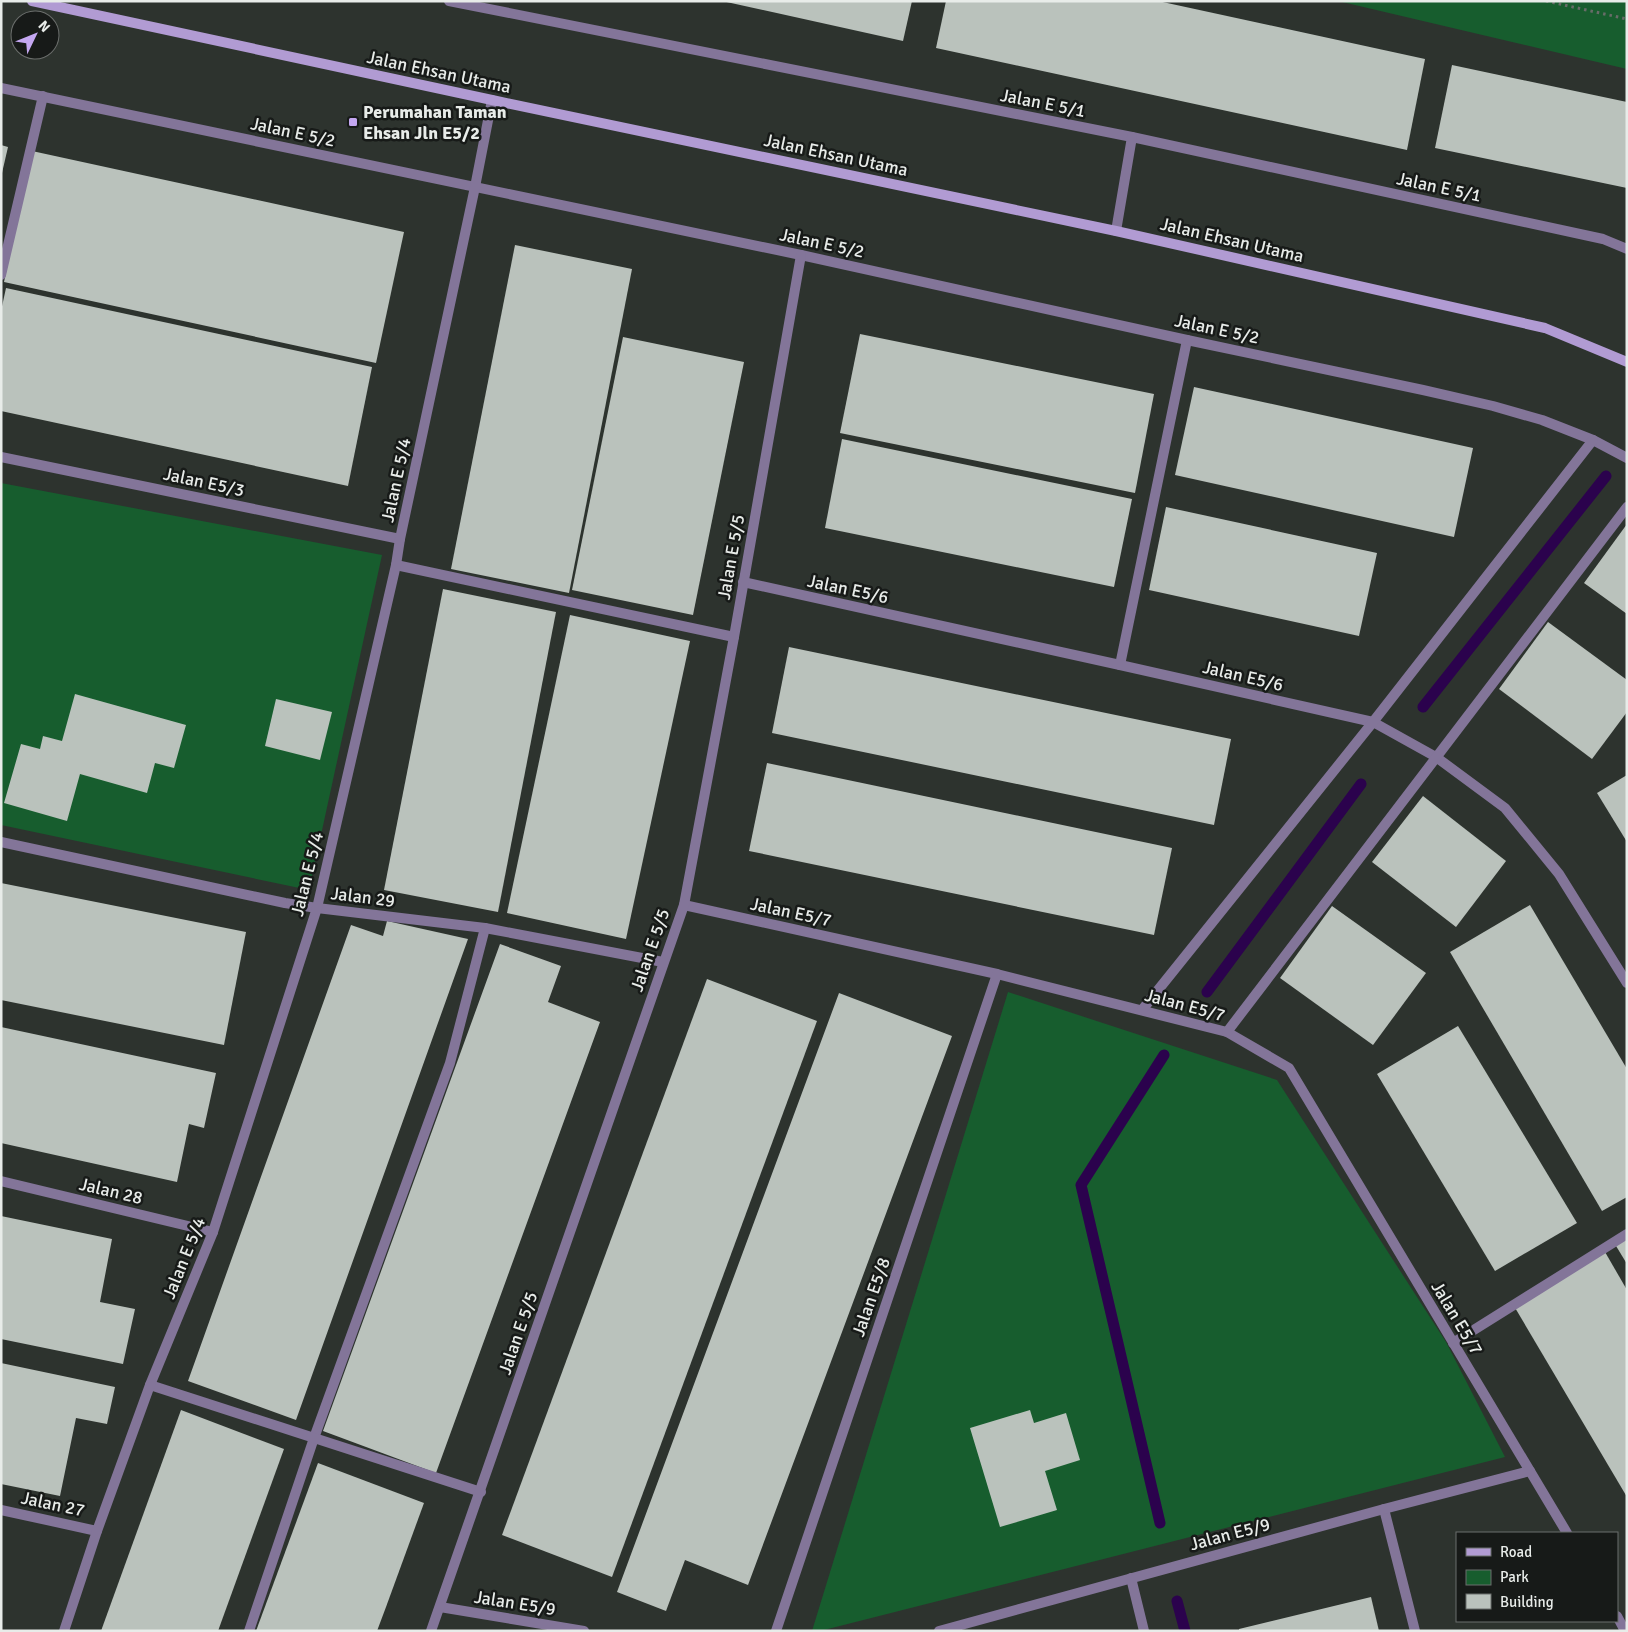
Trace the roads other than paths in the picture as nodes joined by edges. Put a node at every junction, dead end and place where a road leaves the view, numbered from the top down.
1 (32, 1) edge
2 (449, 1) edge
3 (1, 88) edge
4 (43, 96) junction
5 (492, 100) junction
6 (1132, 137) junction
7 (475, 187) junction
8 (1116, 231) junction
9 (1627, 249) edge
10 (801, 255) junction
11 (1, 276) edge
12 (1188, 340) junction
13 (1627, 362) edge
14 (1593, 440) junction
15 (1, 457) edge
16 (1627, 458) edge
17 (1627, 507) edge
18 (400, 539) junction
19 (396, 566) junction
20 (743, 582) junction
21 (734, 637) junction
22 (1120, 665) junction
23 (1372, 722) junction
24 (1436, 757) junction
25 (1, 842) edge
26 (684, 905) junction
27 (317, 908) junction
28 (485, 928) junction
29 (663, 962) junction
30 (997, 974) junction
31 (1627, 983) edge
32 (1142, 1010) junction
33 (1227, 1032) junction
34 (1, 1181) edge
35 (213, 1232) junction
36 (1627, 1234) edge
37 (1453, 1343) junction
38 (150, 1385) junction
39 (314, 1438) junction
40 (1530, 1471) junction
41 (480, 1492) junction
42 (1384, 1508) junction
43 (1, 1510) edge
44 (97, 1531) junction
45 (1566, 1532) edge
46 (1130, 1578) junction
47 (440, 1607) junction
48 (1618, 1618) edge
49 (64, 1631) edge
50 (249, 1631) edge
51 (431, 1631) edge
52 (584, 1631) edge
53 (776, 1631) edge
54 (939, 1631) edge
55 (1144, 1631) edge
56 (1415, 1631) edge
57 (1625, 1631) edge

1 - 5 street, Jalan Ehsan Utama
2 - 6 street, Jalan E 5/1
3 - 4 street, Jalan E 5/2
4 - 7 street, Jalan E 5/2
4 - 11 street
5 - 7 street, Jalan E 5/4
5 - 8 street, Jalan Ehsan Utama
6 - 8 street
6 - 9 street, Jalan E 5/1
7 - 10 street, Jalan E 5/2
7 - 18 street, Jalan E 5/4
8 - 13 street, Jalan Ehsan Utama
10 - 12 street, Jalan E 5/2
10 - 20 street, Jalan E 5/5
12 - 14 street, Jalan E 5/2
12 - 22 street
14 - 16 street, Jalan E 5/2
14 - 23 street
15 - 18 street, Jalan E5/3
17 - 24 street
18 - 19 street, Jalan E 5/4
19 - 21 street
19 - 27 street, Jalan E 5/4
20 - 21 street, Jalan E 5/5
20 - 22 street, Jalan E5/6
21 - 26 street, Jalan E 5/5
22 - 23 street, Jalan E5/6
23 - 24 street, Jalan E5/6
23 - 32 street
24 - 31 street, Jalan E5/6
24 - 33 street
25 - 27 street, Jalan 29
26 - 29 street, Jalan E 5/5
26 - 30 street, Jalan E5/7
27 - 28 street, Jalan 29
27 - 35 street, Jalan E 5/4
28 - 29 street, Jalan 29
28 - 39 street
29 - 41 street, Jalan E 5/5
30 - 32 street, Jalan E5/7
30 - 53 street, Jalan E5/8
32 - 33 street, Jalan E5/7
33 - 37 street, Jalan E5/7
34 - 35 street, Jalan 28
35 - 38 street, Jalan E 5/4
36 - 37 street
37 - 40 street, Jalan E5/7
38 - 39 street
38 - 44 street, Jalan E 5/4
39 - 41 street
39 - 50 street
40 - 42 street, Jalan E5/9
40 - 45 street, Jalan E5/7
41 - 47 street, Jalan E 5/5
42 - 46 street, Jalan E5/9
42 - 56 street
43 - 44 street, Jalan 27
44 - 49 street, Jalan E 5/4
46 - 54 street, Jalan E5/9
46 - 55 street
47 - 51 street, Jalan E 5/5
47 - 52 street, Jalan E5/9
48 - 57 street

